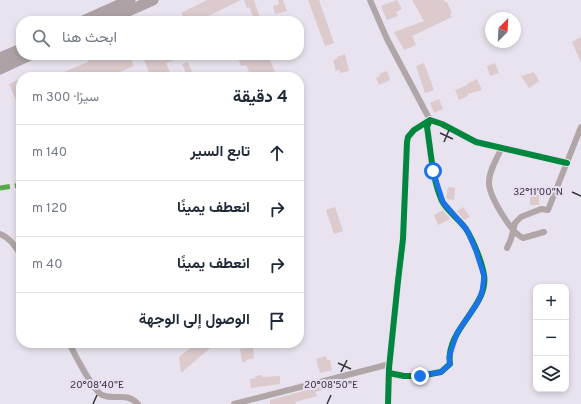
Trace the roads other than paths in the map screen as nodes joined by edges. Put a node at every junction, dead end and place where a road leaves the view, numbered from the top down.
1 (130, 0) edge
2 (152, 0) edge
3 (370, 0) edge
4 (94, 16) edge
5 (117, 16) edge
6 (16, 51) edge
7 (0, 58) edge
8 (19, 60) edge
9 (0, 69) edge
10 (430, 120) junction
11 (581, 127) edge
12 (501, 148) junction
13 (567, 163) junction
14 (514, 230) junction
15 (544, 232) dead end
16 (0, 234) edge
17 (16, 247) edge
18 (507, 248) dead end
19 (72, 348) edge
20 (390, 364) junction
21 (389, 373) junction
22 (138, 404) edge
23 (234, 404) edge
24 (388, 404) edge

1 - 4 highway
2 - 5 highway
3 - 10 street
6 - 7 highway
8 - 9 highway
10 - 12 street
10 - 20 street
10 - 21 street
11 - 13 street
12 - 13 street
12 - 14 street
13 - 14 street
14 - 15 street
14 - 18 street
16 - 17 street
19 - 22 street
20 - 21 street
20 - 23 street
21 - 24 street

